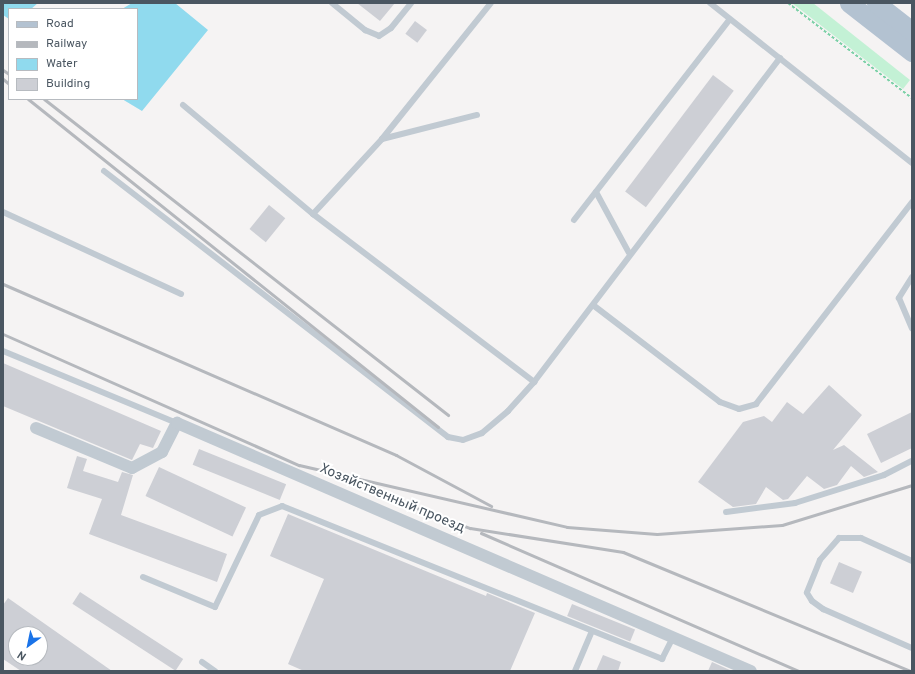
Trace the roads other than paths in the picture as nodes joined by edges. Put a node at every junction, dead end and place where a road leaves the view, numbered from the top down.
1 (332, 3) edge
2 (411, 3) edge
3 (491, 3) edge
4 (710, 3) edge
5 (849, 3) edge
6 (883, 5) edge
7 (730, 19) junction
8 (912, 31) edge
9 (912, 52) edge
10 (780, 58) junction
11 (183, 105) dead end
12 (477, 115) dead end
13 (382, 139) junction
14 (912, 163) edge
15 (104, 171) dead end
16 (596, 192) junction
17 (912, 202) edge
18 (3, 212) edge
19 (313, 214) junction
20 (574, 220) dead end
21 (629, 253) junction
22 (912, 277) edge
23 (181, 294) dead end
24 (593, 305) junction
25 (912, 328) edge
26 (3, 351) edge
27 (534, 382) junction
28 (177, 423) junction
29 (36, 428) dead end
30 (912, 461) edge
31 (726, 512) dead end
32 (912, 561) edge
33 (142, 576) dead end
34 (592, 631) junction
35 (674, 635) junction
36 (912, 648) edge
37 (202, 662) dead end
38 (214, 671) edge
39 (575, 671) edge
40 (751, 671) edge

1 - 2 lane
3 - 13 lane
4 - 7 lane
5 - 9 main road
6 - 8 main road
7 - 10 lane
7 - 16 lane
10 - 14 lane
10 - 21 lane
11 - 19 lane
12 - 13 lane
13 - 19 lane
15 - 27 lane
16 - 20 lane
16 - 21 lane
17 - 24 lane
18 - 23 lane
19 - 27 lane
21 - 24 lane
22 - 25 lane
24 - 27 lane
26 - 28 lane
28 - 29 street
28 - 35 street, Хозяйственный проезд
30 - 31 lane
32 - 36 lane
33 - 34 lane
34 - 35 lane
34 - 39 lane
35 - 40 street, Хозяйственный проезд
37 - 38 lane

